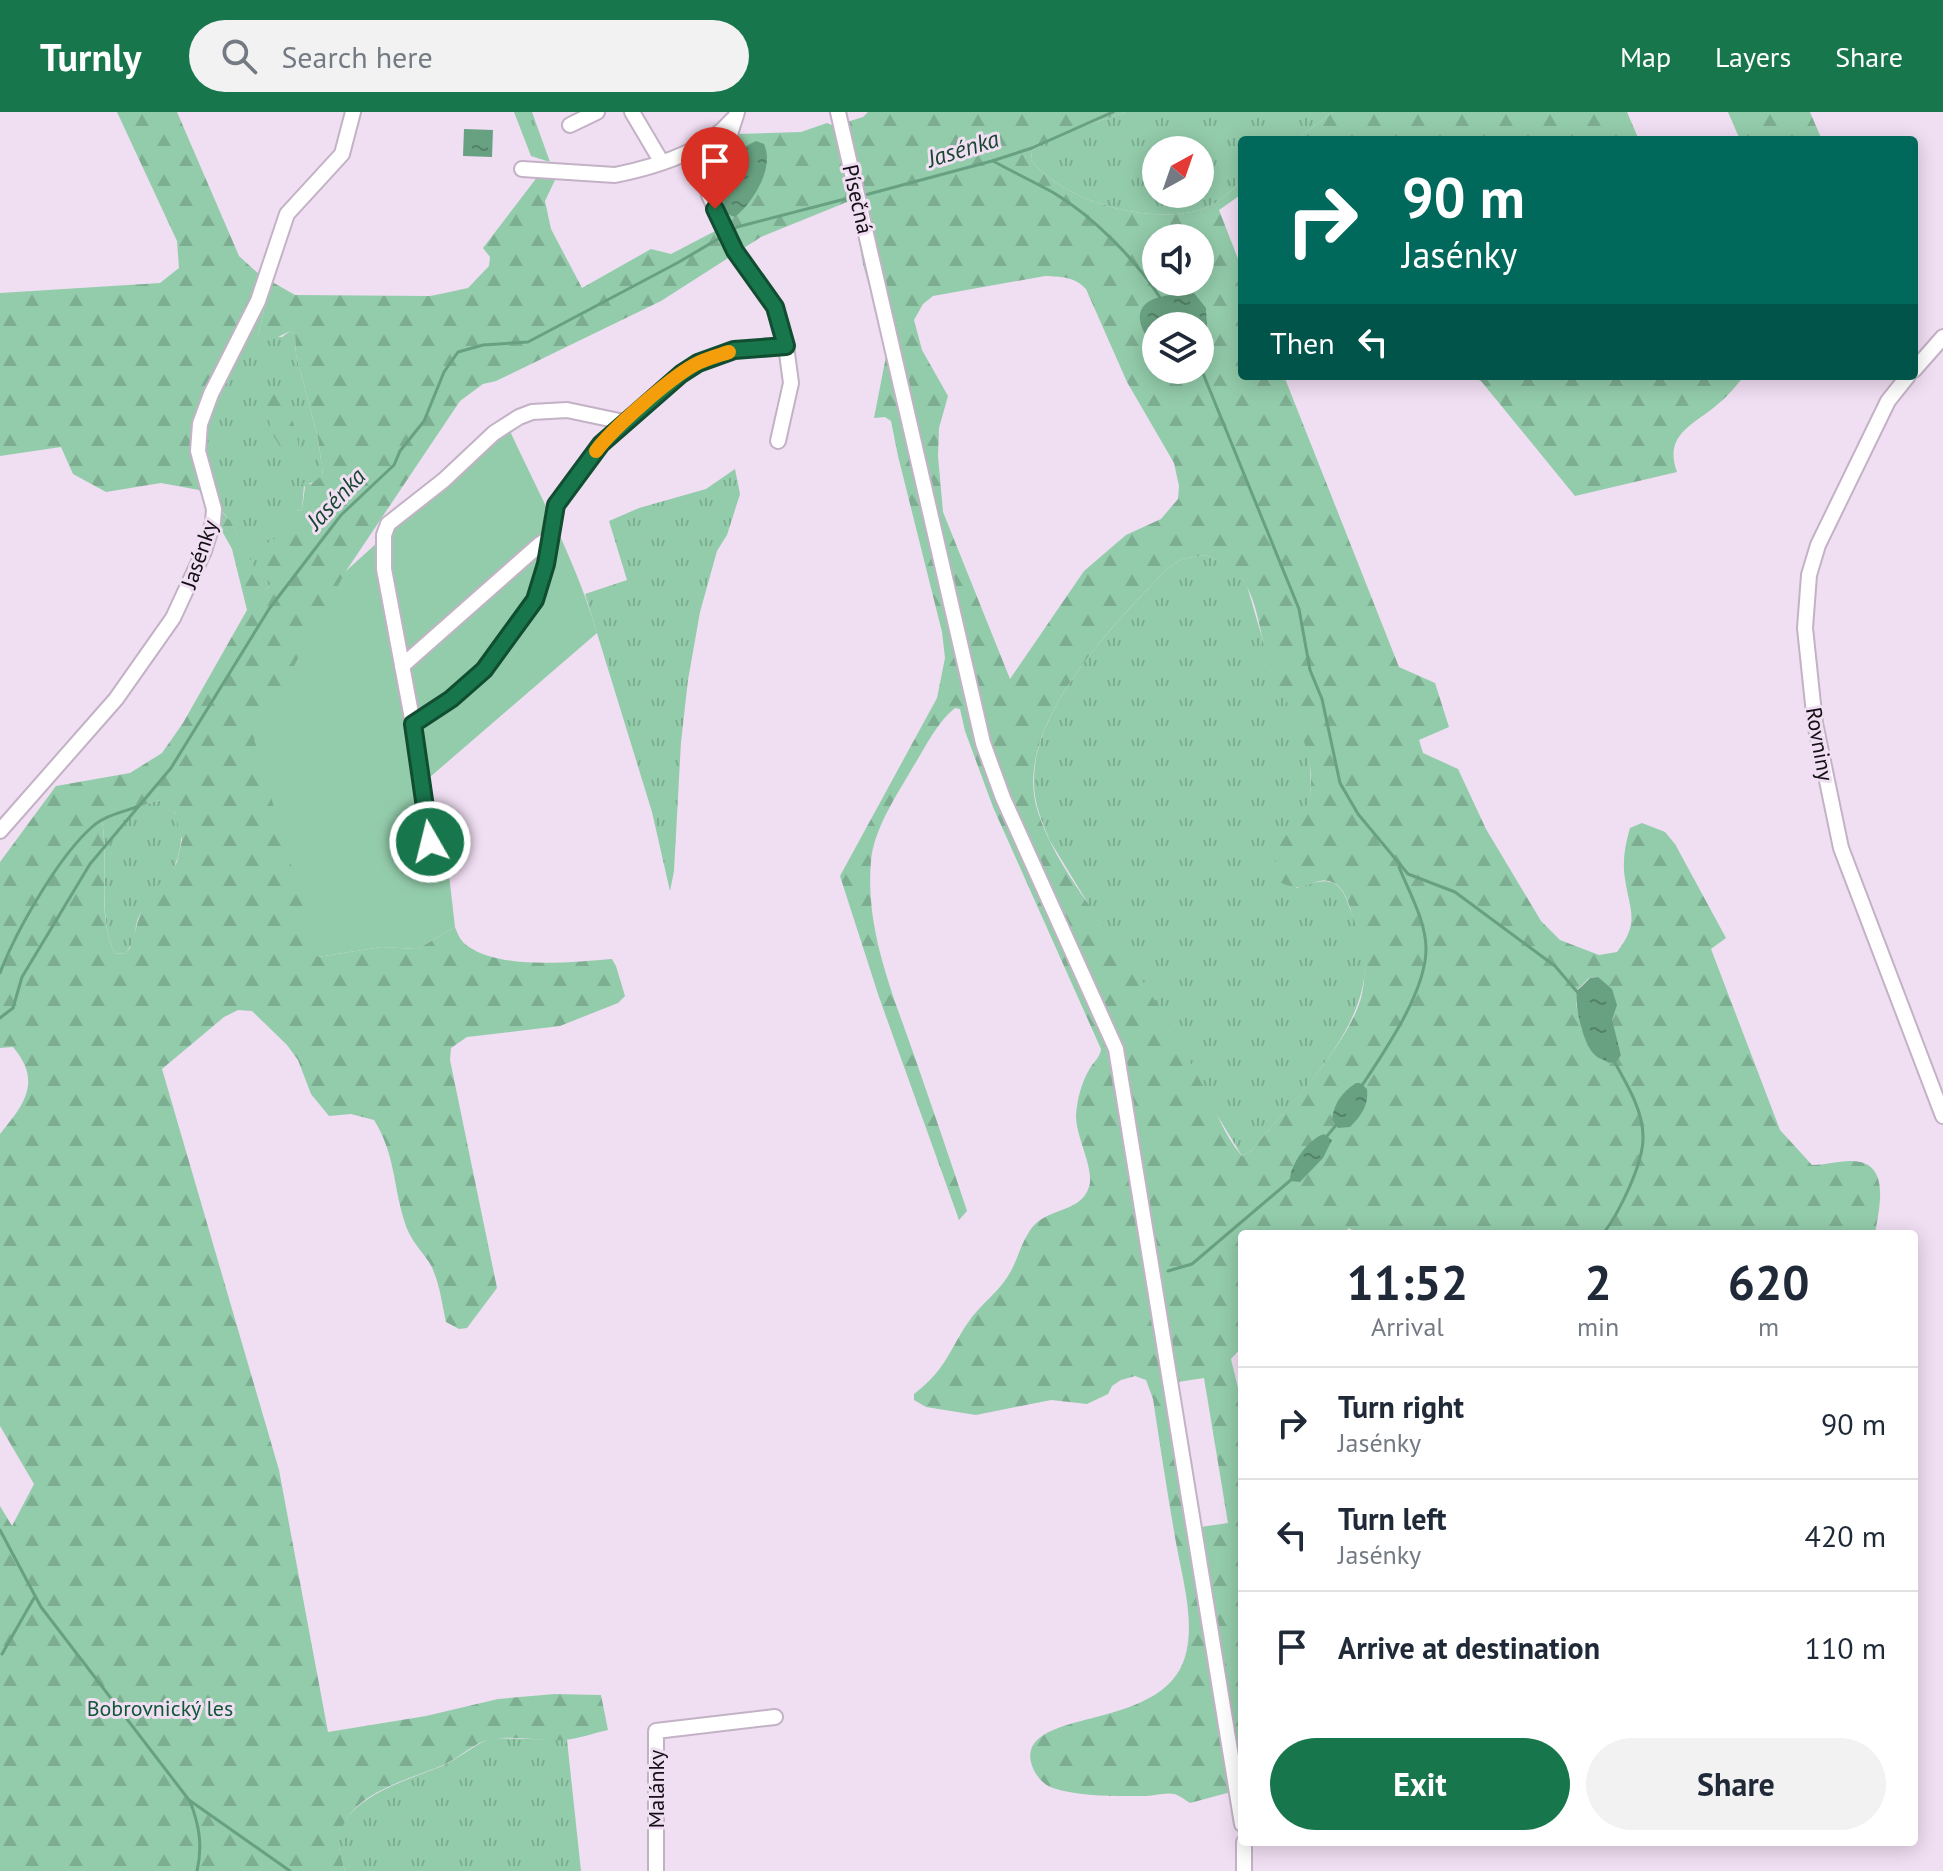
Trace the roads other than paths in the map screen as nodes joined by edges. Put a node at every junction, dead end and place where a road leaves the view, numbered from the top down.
1 (353, 112) edge
2 (597, 112) edge
3 (632, 112) edge
4 (838, 112) edge
5 (737, 113) edge
6 (570, 125) dead end
7 (661, 161) junction
8 (522, 169) dead end
9 (1943, 337) edge
10 (786, 346) junction
11 (1918, 365) edge
12 (1905, 380) edge
13 (624, 422) junction
14 (778, 441) dead end
15 (550, 538) junction
16 (402, 666) junction
17 (413, 724) junction
18 (0, 831) edge
19 (430, 842) dead end
20 (1943, 1116) edge
21 (775, 1717) dead end
22 (1238, 1800) edge
23 (1244, 1846) edge
24 (656, 1871) edge
25 (1244, 1871) edge

1 - 18 street, Jasénky
2 - 6 street
3 - 7 street
4 - 22 street, Písečná
5 - 7 street
5 - 10 street
7 - 8 street
9 - 11 street
10 - 13 street
10 - 14 street
12 - 20 street, Rovniny
13 - 15 street
13 - 16 street
15 - 16 street
15 - 17 street
16 - 17 street
17 - 19 street
21 - 24 street, Malánky
23 - 25 street

